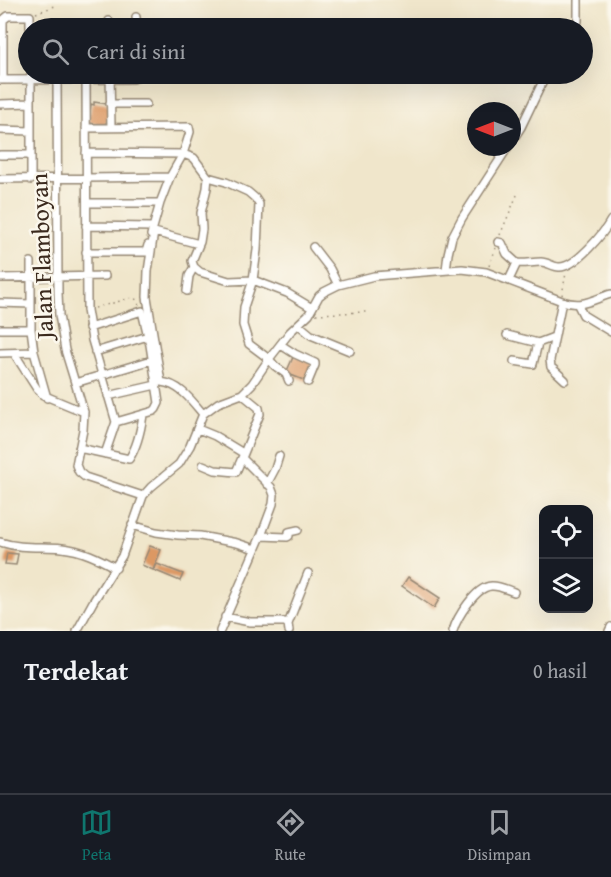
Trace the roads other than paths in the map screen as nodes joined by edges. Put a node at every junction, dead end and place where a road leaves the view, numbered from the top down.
1 (578, 0) edge
2 (30, 18) edge
3 (578, 18) edge
4 (18, 78) edge
5 (1, 80) edge
6 (31, 84) edge
7 (58, 84) edge
8 (86, 84) edge
9 (110, 84) edge
10 (542, 84) edge
11 (31, 103) junction
12 (0, 104) edge
13 (110, 104) junction
14 (146, 104) dead end
15 (111, 127) junction
16 (521, 127) edge
17 (86, 128) junction
18 (0, 130) edge
19 (31, 131) junction
20 (87, 153) junction
21 (183, 154) junction
22 (0, 155) edge
23 (31, 155) junction
24 (502, 156) edge
25 (170, 177) junction
26 (208, 177) junction
27 (87, 178) junction
28 (59, 179) junction
29 (0, 180) edge
30 (31, 180) junction
31 (87, 202) junction
32 (160, 203) junction
33 (611, 219) edge
34 (87, 226) junction
35 (152, 227) junction
36 (498, 242) road end
37 (199, 244) junction
38 (314, 247) dead end
39 (87, 252) junction
40 (31, 262) dead end
41 (517, 263) junction
42 (194, 267) junction
43 (446, 270) junction
44 (105, 276) dead end
45 (31, 277) junction
46 (58, 277) junction
47 (87, 277) junction
48 (0, 278) edge
49 (253, 280) junction
50 (509, 280) junction
51 (338, 285) junction
52 (187, 291) dead end
53 (611, 294) edge
54 (561, 301) junction
55 (0, 303) edge
56 (31, 304) junction
57 (578, 305) junction
58 (310, 311) junction
59 (299, 325) junction
60 (32, 328) junction
61 (89, 328) junction
62 (0, 329) edge
63 (611, 332) edge
64 (507, 335) dead end
65 (148, 336) junction
66 (554, 337) junction
67 (538, 343) junction
68 (281, 345) junction
69 (350, 351) dead end
70 (34, 352) junction
71 (95, 352) junction
72 (0, 353) edge
73 (14, 353) junction
74 (269, 359) junction
75 (152, 360) junction
76 (514, 362) dead end
77 (103, 374) junction
78 (565, 380) dead end
79 (289, 381) dead end
80 (308, 382) dead end
81 (75, 383) junction
82 (156, 385) junction
83 (242, 394) junction
84 (108, 396) junction
85 (47, 398) junction
86 (84, 412) junction
87 (203, 414) junction
88 (143, 415) junction
89 (116, 422) junction
90 (198, 429) junction
91 (79, 448) junction
92 (105, 454) junction
93 (242, 456) junction
94 (279, 456) dead end
95 (203, 465) dead end
96 (267, 484) junction
97 (143, 496) junction
98 (132, 525) junction
99 (298, 530) dead end
100 (261, 536) junction
101 (0, 542) edge
102 (255, 549) junction
103 (116, 568) junction
104 (308, 573) dead end
105 (514, 592) dead end
106 (225, 617) junction
107 (611, 627) edge
108 (288, 628) edge
109 (77, 631) edge
110 (220, 631) edge
111 (453, 631) edge
112 (609, 631) edge

1 - 3 street
2 - 5 street
4 - 5 street
6 - 11 street
7 - 28 street, Jalan Flamboyan
8 - 17 street
9 - 13 street
10 - 16 street
11 - 12 street
11 - 19 street
13 - 14 street
13 - 15 street
15 - 17 street
15 - 21 street
17 - 20 street
18 - 19 street
19 - 23 street
20 - 21 street
20 - 27 street
21 - 25 street
21 - 26 street
22 - 23 street
23 - 30 street
24 - 43 street
25 - 27 street
25 - 32 street
26 - 37 street
26 - 49 street
27 - 28 street
27 - 31 street
28 - 30 street
28 - 46 street, Jalan Flamboyan
29 - 30 street
31 - 32 street
31 - 34 street
32 - 35 street
33 - 41 street
34 - 35 street
34 - 39 street
35 - 39 street
36 - 41 street
37 - 42 street
37 - 87 street
38 - 51 street
39 - 47 street
40 - 45 street
41 - 50 street
42 - 49 street
42 - 52 street
43 - 50 street
43 - 51 street
44 - 47 street
45 - 46 street
45 - 48 street
45 - 56 street
46 - 47 street
46 - 81 street, Jalan Flamboyan
47 - 61 street
49 - 58 street
49 - 74 street
50 - 54 street
51 - 58 street
53 - 57 street
54 - 57 street
54 - 66 street
55 - 56 street
56 - 60 street
57 - 63 street
58 - 59 street
59 - 68 street
59 - 69 street
60 - 62 street
60 - 70 street
61 - 65 street
61 - 71 street
64 - 67 street
65 - 71 street
65 - 75 street
66 - 67 street
66 - 78 street
67 - 76 street
68 - 74 street
68 - 80 street
70 - 73 street
70 - 85 street
71 - 77 street
72 - 73 street
73 - 85 street
74 - 79 street
74 - 83 street
75 - 77 street
75 - 82 street
77 - 81 street
77 - 84 street
81 - 86 street, Jalan Flamboyan
82 - 84 street
82 - 88 street
83 - 87 street
83 - 93 street
84 - 89 street
85 - 86 street
86 - 91 street, Jalan Flamboyan
87 - 90 street
88 - 89 street
88 - 92 street
89 - 92 street
90 - 93 street
90 - 97 street
91 - 92 street
91 - 97 street, Jalan Flamboyan
93 - 95 street
93 - 96 street
94 - 96 street
96 - 100 street
97 - 98 street
98 - 102 street
98 - 103 street
99 - 100 street
100 - 102 street
101 - 103 street
102 - 106 street
103 - 109 street
104 - 108 street
105 - 111 street
106 - 108 street
106 - 110 street
107 - 112 street

